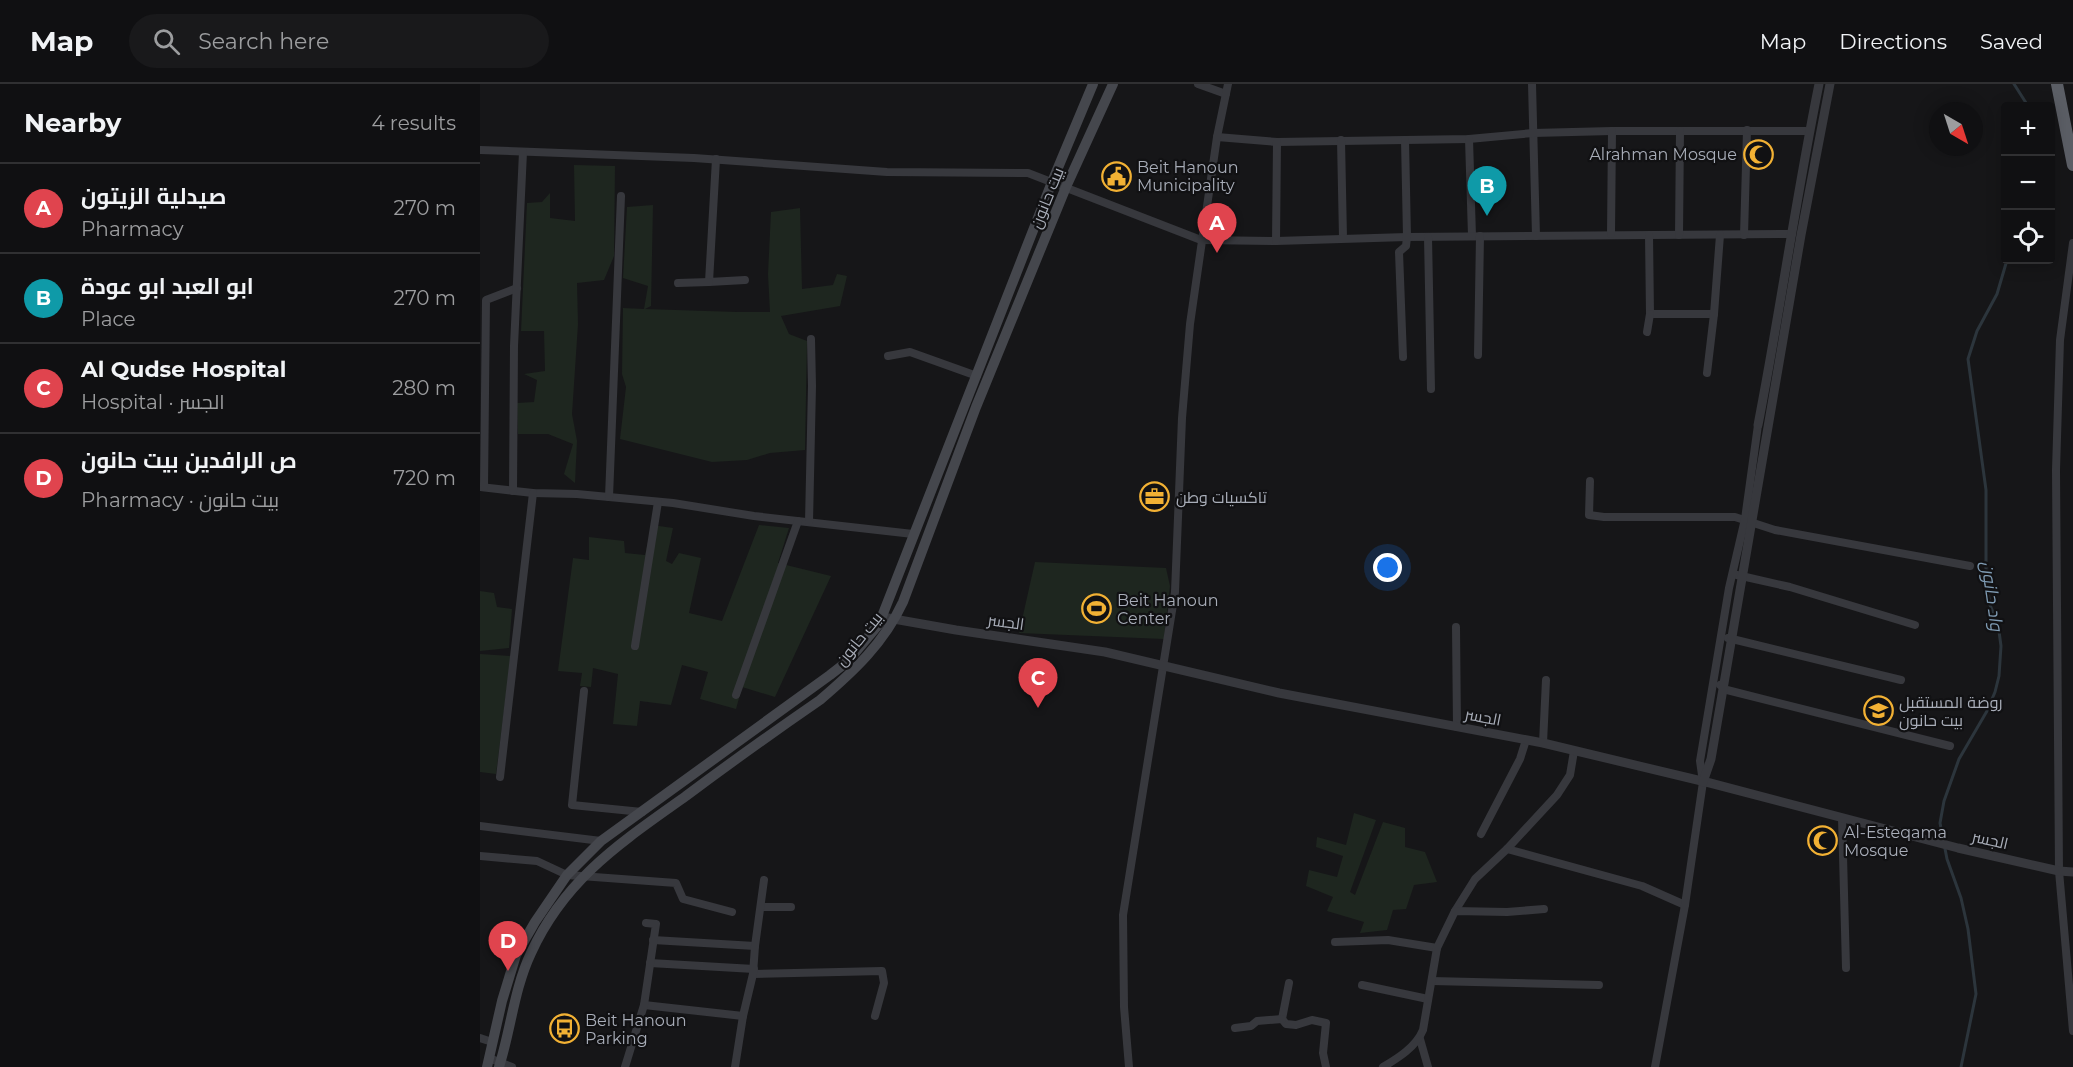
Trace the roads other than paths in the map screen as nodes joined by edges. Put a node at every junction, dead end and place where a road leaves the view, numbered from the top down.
1 (1094, 84) edge
2 (1113, 84) edge
3 (1198, 84) edge
4 (1228, 84) edge
5 (1532, 84) edge
6 (1819, 84) edge
7 (1830, 84) edge
8 (2057, 84) edge
9 (1226, 93) junction
10 (1747, 130) junction
11 (1612, 131) junction
12 (1680, 131) junction
13 (1809, 131) junction
14 (1533, 133) junction
15 (1217, 137) junction
16 (1469, 139) junction
17 (1341, 140) junction
18 (1405, 140) junction
19 (1277, 142) junction
20 (480, 150) edge
21 (523, 152) junction
22 (716, 159) junction
23 (2073, 165) edge
24 (1052, 182) junction
25 (1066, 187) junction
26 (621, 196) dead end
27 (1611, 234) junction
28 (1791, 234) junction
29 (1649, 235) junction
30 (1679, 235) junction
31 (1720, 235) junction
32 (1744, 235) junction
33 (1476, 236) junction
34 (1536, 236) junction
35 (1407, 237) junction
36 (1428, 237) junction
37 (1343, 238) junction
38 (1201, 240) junction
39 (1276, 241) junction
40 (2073, 243) edge
41 (745, 280) dead end
42 (709, 282) junction
43 (678, 284) dead end
44 (517, 288) junction
45 (1650, 314) junction
46 (1714, 314) junction
47 (1647, 332) dead end
48 (810, 339) dead end
49 (1478, 355) dead end
50 (888, 356) dead end
51 (1403, 357) dead end
52 (1707, 373) dead end
53 (976, 376) junction
54 (1431, 388) dead end
55 (1758, 425) joint
56 (1590, 481) dead end
57 (482, 487) edge
58 (513, 491) junction
59 (533, 493) junction
60 (609, 497) junction
61 (658, 502) junction
62 (798, 521) junction
63 (809, 522) junction
64 (1749, 522) junction
65 (913, 534) junction
66 (1970, 566) dead end
67 (1732, 574) junction
68 (1743, 575) junction
69 (882, 618) junction
70 (895, 619) junction
71 (1915, 625) dead end
72 (1456, 627) dead end
73 (1727, 638) junction
74 (635, 646) dead end
75 (1164, 665) junction
76 (1546, 680) dead end
77 (1901, 680) dead end
78 (1719, 685) junction
79 (584, 691) dead end
80 (736, 695) dead end
81 (1456, 727) junction
82 (1526, 740) junction
83 (1543, 743) junction
84 (1950, 746) dead end
85 (1574, 751) junction
86 (500, 777) dead end
87 (1703, 782) junction
88 (642, 812) junction
89 (1842, 818) junction
90 (480, 826) edge
91 (1481, 834) dead end
92 (601, 841) junction
93 (1507, 849) junction
94 (480, 856) edge
95 (2059, 871) junction
96 (2073, 872) edge
97 (567, 875) junction
98 (583, 876) junction
99 (764, 880) dead end
100 (1685, 905) junction
101 (791, 907) dead end
102 (762, 908) junction
103 (1544, 909) dead end
104 (1455, 911) junction
105 (732, 912) dead end
106 (646, 923) dead end
107 (652, 940) junction
108 (1335, 942) dead end
109 (755, 946) junction
110 (1437, 948) junction
111 (650, 963) junction
112 (1846, 968) dead end
113 (754, 972) junction
114 (1432, 981) junction
115 (1289, 983) dead end
116 (1362, 985) dead end
117 (1599, 986) dead end
118 (1428, 999) junction
119 (644, 1005) junction
120 (876, 1016) dead end
121 (743, 1017) junction
122 (1282, 1019) junction
123 (1235, 1028) dead end
124 (2073, 1031) edge
125 (480, 1038) edge
126 (1420, 1039) junction
127 (492, 1042) junction
128 (488, 1063) edge
129 (499, 1065) edge
130 (512, 1067) edge
131 (625, 1067) edge
132 (735, 1067) edge
133 (1129, 1067) edge
134 (1326, 1067) edge
135 (1383, 1067) edge
136 (1428, 1067) edge
137 (1655, 1067) edge

1 - 24 main road, بيت حانون
2 - 25 main road, بيت حانون
3 - 9 street
4 - 9 street
5 - 14 street
6 - 13 street
7 - 64 street
8 - 23 highway
9 - 15 street
10 - 12 street
10 - 13 street
10 - 32 street
11 - 12 street
11 - 14 street
11 - 27 street
12 - 30 street
13 - 28 street
14 - 16 street
14 - 34 street
15 - 19 street
15 - 38 street
16 - 18 street
16 - 33 street
17 - 18 street
17 - 19 street
17 - 37 street
18 - 35 street
19 - 39 street
20 - 21 street
21 - 22 street
21 - 44 street
22 - 24 street
22 - 42 street
24 - 25 street
24 - 53 main road, بيت حانون
25 - 38 street
25 - 70 main road, بيت حانون
26 - 60 street
27 - 29 street
27 - 34 street
28 - 32 street
28 - 55 street
29 - 30 street
29 - 45 street
30 - 31 street
31 - 32 street
31 - 46 street
33 - 34 street
33 - 36 street
33 - 49 street
35 - 36 street
35 - 37 street
35 - 51 street
36 - 54 street
37 - 39 street
38 - 39 street
38 - 75 street
40 - 95 street
41 - 42 street
42 - 43 street
44 - 57 street
44 - 58 street
45 - 46 street
45 - 47 street
46 - 52 street
48 - 63 street
50 - 53 street
53 - 65 main road, بيت حانون
55 - 64 street
56 - 64 street
57 - 58 street
58 - 59 street
59 - 60 street
59 - 86 street
60 - 61 street
61 - 62 street
61 - 74 street
62 - 63 street
62 - 80 street
63 - 65 street
64 - 66 street
64 - 67 street
64 - 68 street
65 - 69 main road, بيت حانون
67 - 68 street
67 - 73 street
68 - 71 street
68 - 73 street
69 - 70 street, الجسر
69 - 88 main road, بيت حانون
70 - 75 street, الجسر
70 - 98 main road, بيت حانون
72 - 81 street
73 - 77 street
73 - 78 street
75 - 81 street, الجسر
75 - 133 street
76 - 83 street
78 - 84 street
78 - 87 street
79 - 88 street
81 - 82 street, الجسر
82 - 83 street, الجسر
82 - 91 street
83 - 85 street, الجسر
85 - 87 street, الجسر
85 - 93 street
87 - 89 street, الجسر
87 - 100 street
88 - 92 main road, بيت حانون
89 - 95 street, الجسر
89 - 112 street
90 - 92 street
92 - 97 main road, بيت حانون
93 - 100 street
93 - 104 street
94 - 97 street
95 - 96 street, الجسر
95 - 124 street
97 - 98 street
97 - 127 main road, بيت حانون
98 - 105 street
98 - 129 main road, بيت حانون
99 - 102 street
100 - 137 street
101 - 102 street
102 - 109 street
103 - 104 street
104 - 110 street
106 - 107 street
107 - 109 street
107 - 111 street
108 - 110 street
109 - 113 street
110 - 114 street
111 - 113 street
111 - 119 street
113 - 120 street
113 - 121 street
114 - 117 street
114 - 118 street
115 - 122 street
116 - 118 street
118 - 126 street
119 - 121 street
119 - 131 street
121 - 132 street
122 - 123 street
122 - 134 street
125 - 127 street
126 - 135 street
126 - 136 street
127 - 128 main road, بيت حانون
128 - 129 street
129 - 130 street

